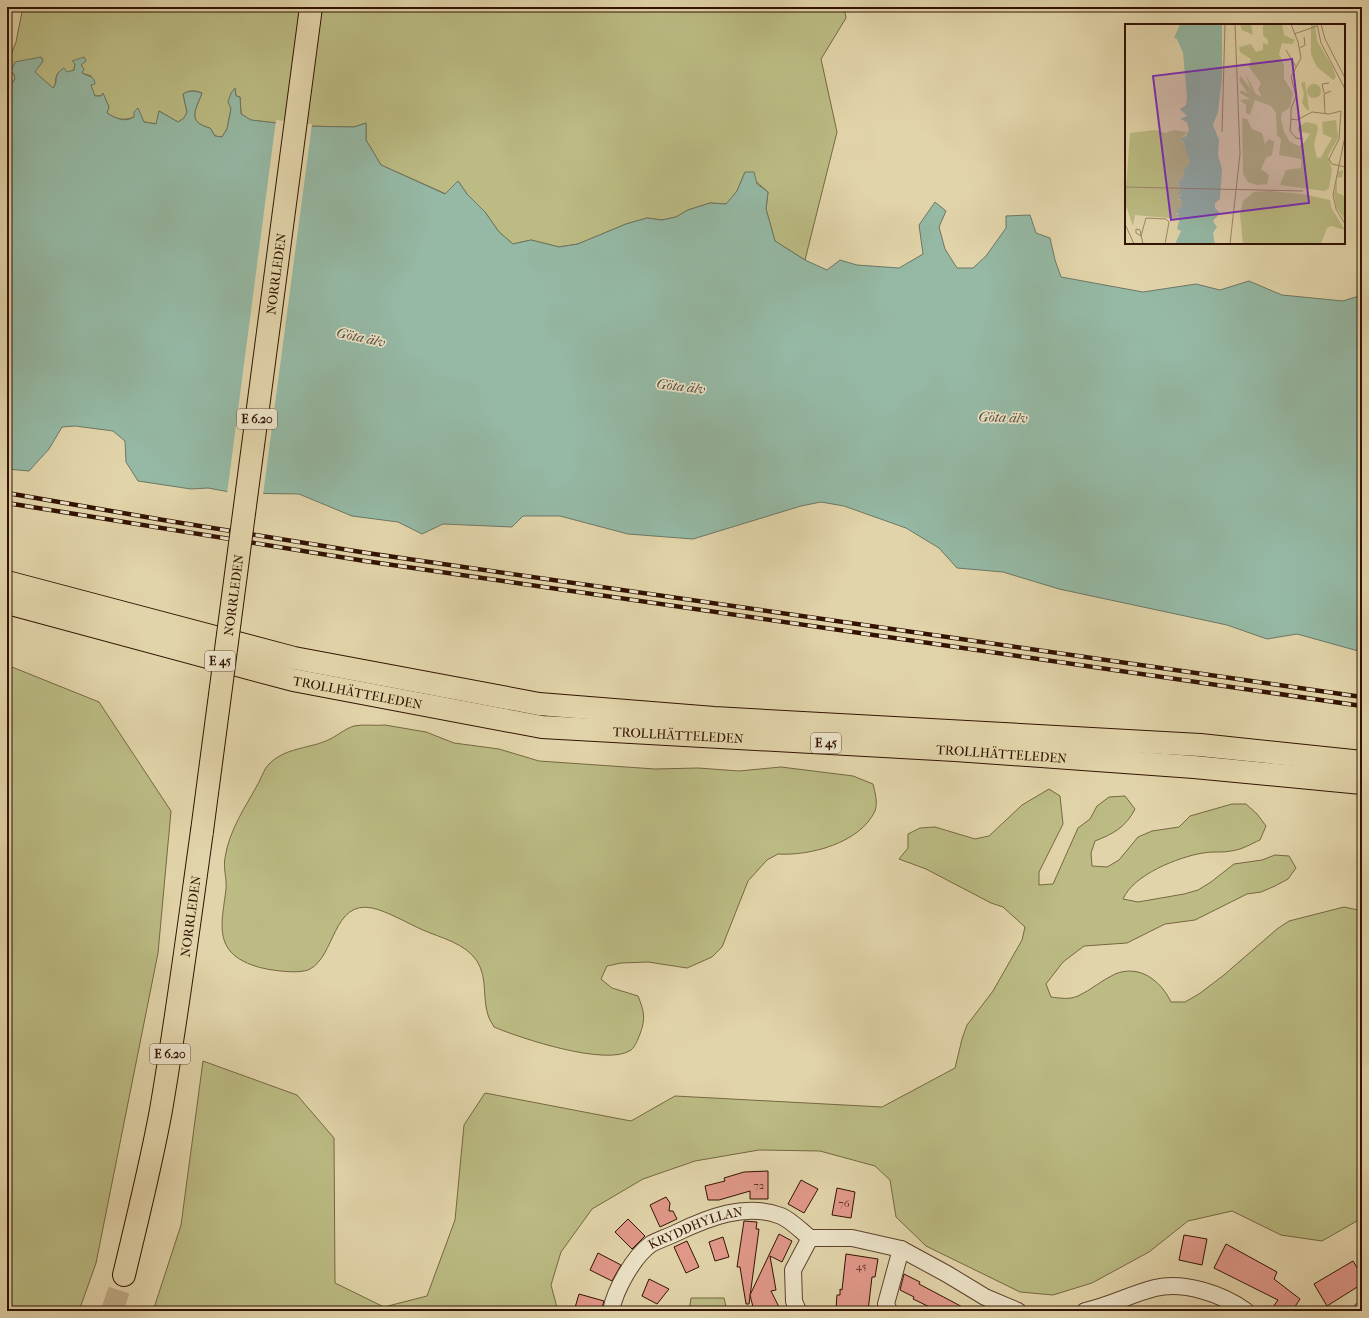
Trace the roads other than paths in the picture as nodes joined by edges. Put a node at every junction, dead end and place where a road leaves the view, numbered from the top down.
1 (312, 7) edge
2 (7, 582) edge
3 (7, 603) edge
4 (1362, 762) edge
5 (1362, 783) edge
6 (810, 1238) junction
7 (901, 1249) junction
8 (124, 1275) tunnel mouth
9 (611, 1311) edge
10 (798, 1311) edge
11 (889, 1311) edge
12 (1018, 1311) edge
13 (1085, 1311) edge
14 (1246, 1311) edge

1 - 8 highway, NORRLEDEN / E 6.20, bridge
2 - 4 highway, TROLLHÄTTELEDEN / E 45
3 - 5 highway, TROLLHÄTTELEDEN / E 45
6 - 7 street
6 - 9 street, KRYDDHYLLAN
6 - 10 street
7 - 11 street
7 - 12 street
13 - 14 street

